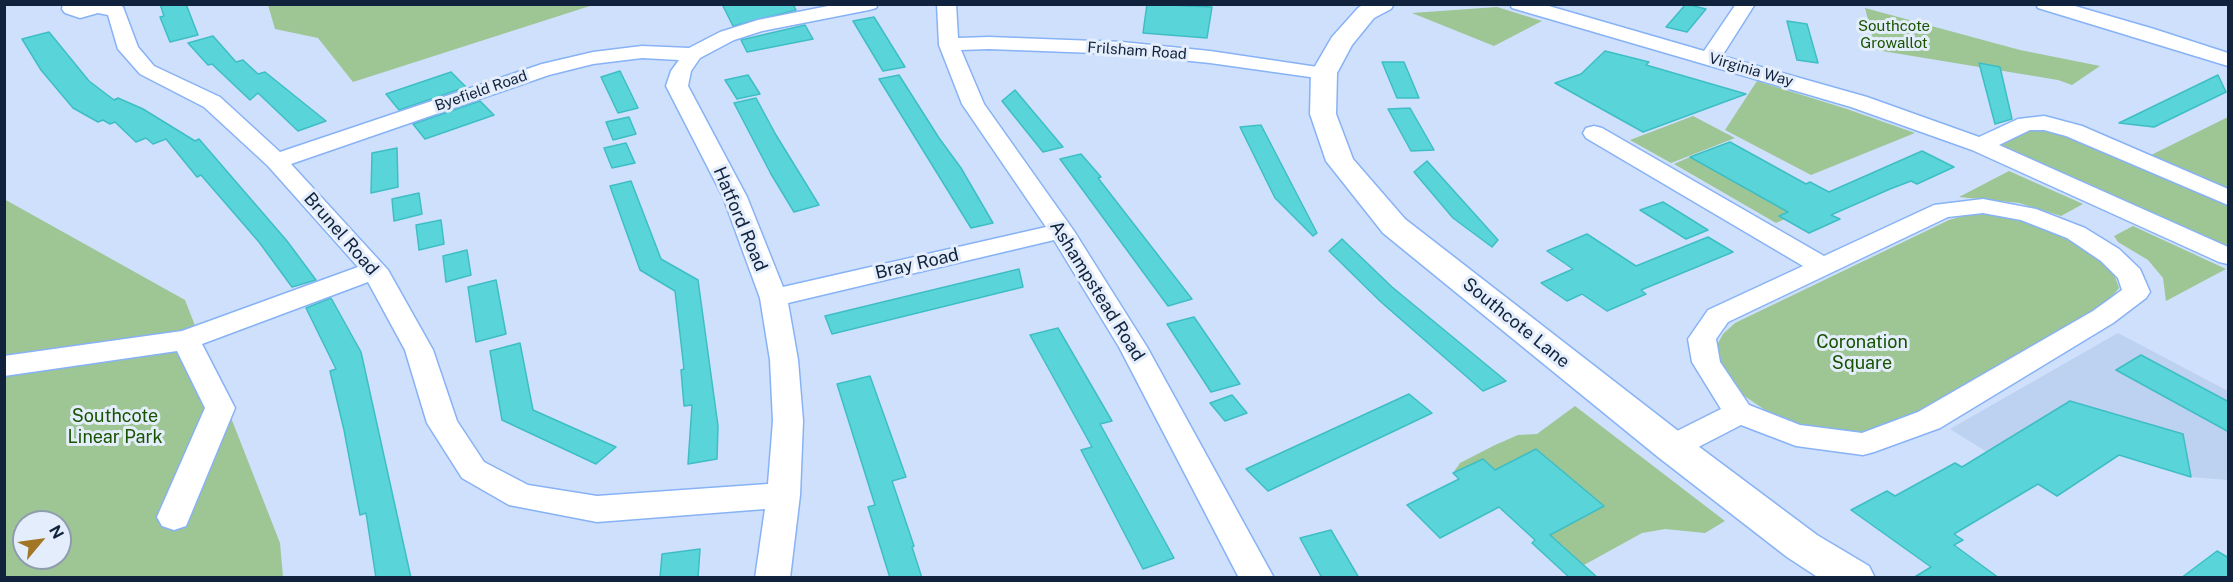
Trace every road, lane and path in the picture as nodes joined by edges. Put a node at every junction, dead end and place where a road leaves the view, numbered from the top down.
1 (73, 4) edge
2 (869, 4) edge
3 (946, 4) edge
4 (1383, 4) edge
5 (1519, 4) edge
6 (1746, 4) edge
7 (2045, 4) edge
8 (105, 6) edge
9 (799, 11) edge
10 (949, 45) junction
11 (693, 54) junction
12 (1710, 58) junction
13 (2229, 60) edge
14 (1324, 73) junction
15 (1594, 133) dead end
16 (1980, 146) junction
17 (276, 160) junction
18 (2229, 198) edge
19 (2121, 207) junction
20 (1061, 231) junction
21 (2076, 233) junction
22 (2229, 256) edge
23 (1823, 266) junction
24 (375, 270) junction
25 (774, 298) junction
26 (186, 340) junction
27 (4, 366) edge
28 (1738, 412) junction
29 (1672, 447) junction
30 (784, 495) junction
31 (174, 517) dead end
32 (772, 578) edge
33 (1257, 578) edge
34 (1854, 578) edge

1 - 8 street, Brunel Road
2 - 9 street
3 - 10 street, Ashampstead Road
4 - 14 street, Southcote Lane
5 - 12 street, Virginia Way
6 - 12 street
7 - 13 street
8 - 17 street, Brunel Road
9 - 11 street
10 - 14 street, Frilsham Road
10 - 20 street, Ashampstead Road
11 - 17 street, Byefield Road
11 - 25 street, Hatford Road
12 - 16 street, Virginia Way
14 - 29 street, Southcote Lane
15 - 23 street
16 - 18 street
16 - 19 street, Virginia Way
17 - 24 street, Brunel Road
19 - 21 street
19 - 22 street, Virginia Way
20 - 25 street, Bray Road
20 - 33 street, Ashampstead Road
21 - 23 street
21 - 28 street
23 - 28 street
24 - 26 street
24 - 30 street, Brunel Road
25 - 30 street, Hatford Road
26 - 27 street
26 - 31 street
28 - 29 street
29 - 34 street, Southcote Lane
30 - 32 street, Hatford Road

